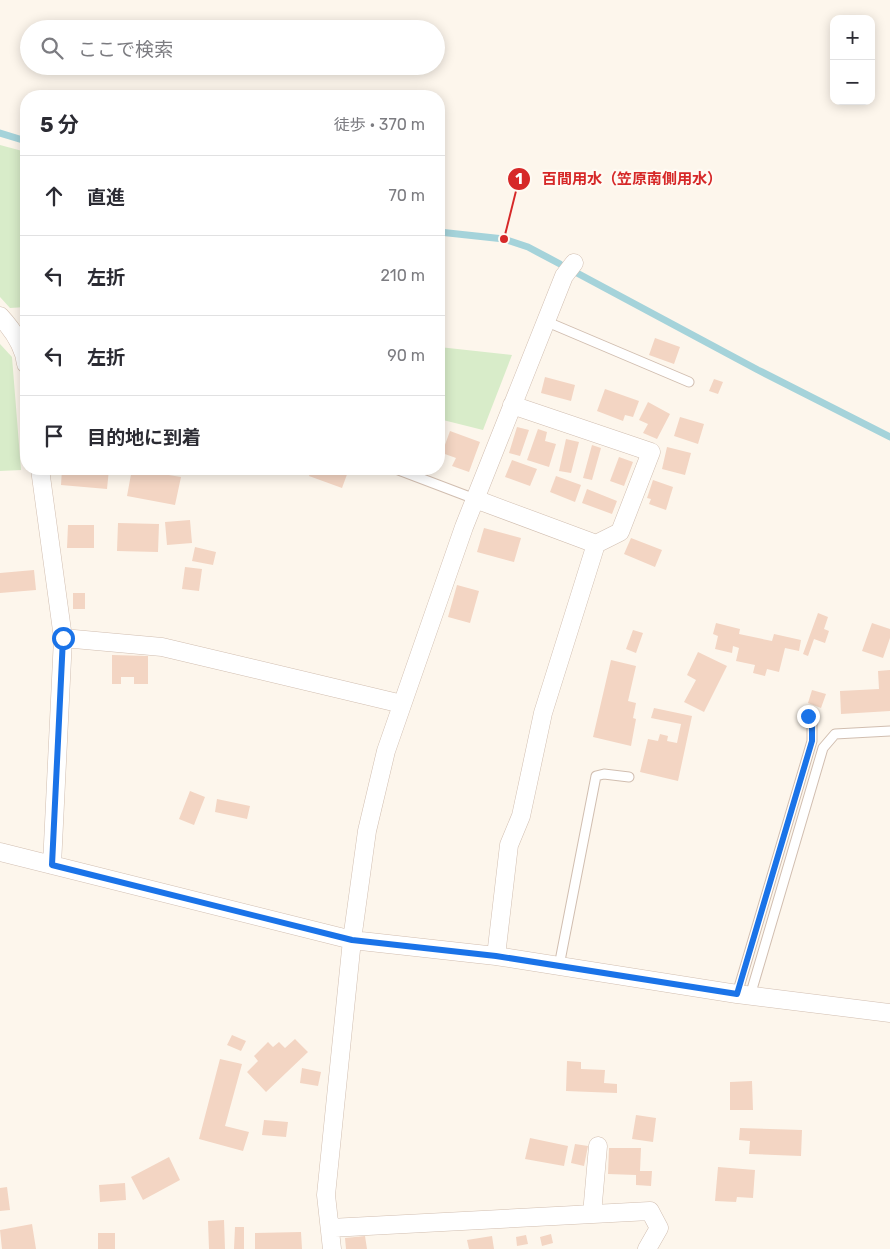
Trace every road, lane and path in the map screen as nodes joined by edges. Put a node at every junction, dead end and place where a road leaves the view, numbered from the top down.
1 (574, 263) dead end
2 (0, 316) edge
3 (545, 322) junction
4 (20, 346) edge
5 (689, 382) dead end
6 (512, 405) junction
7 (41, 475) edge
8 (412, 475) edge
9 (475, 499) junction
10 (596, 544) junction
11 (63, 638) junction
12 (402, 704) junction
13 (808, 716) dead end
14 (890, 731) edge
15 (630, 777) dead end
16 (0, 852) edge
17 (52, 865) junction
18 (352, 940) junction
19 (496, 956) junction
20 (559, 966) junction
21 (744, 995) junction
22 (890, 1013) edge
23 (598, 1146) dead end
24 (592, 1214) junction
25 (330, 1228) junction
26 (332, 1249) edge
27 (647, 1249) edge

1 - 3 street
2 - 4 street
3 - 5 lane
3 - 6 street
6 - 9 street
6 - 10 street
7 - 11 street
8 - 9 lane
9 - 10 street
9 - 12 street
10 - 19 street
11 - 12 street
11 - 17 street
12 - 18 street
13 - 21 lane
14 - 21 lane
15 - 20 lane
16 - 17 street
17 - 18 street
18 - 19 street
18 - 25 street
19 - 20 street
20 - 21 street
21 - 22 street
23 - 24 street
24 - 25 street
24 - 27 street
25 - 26 street

